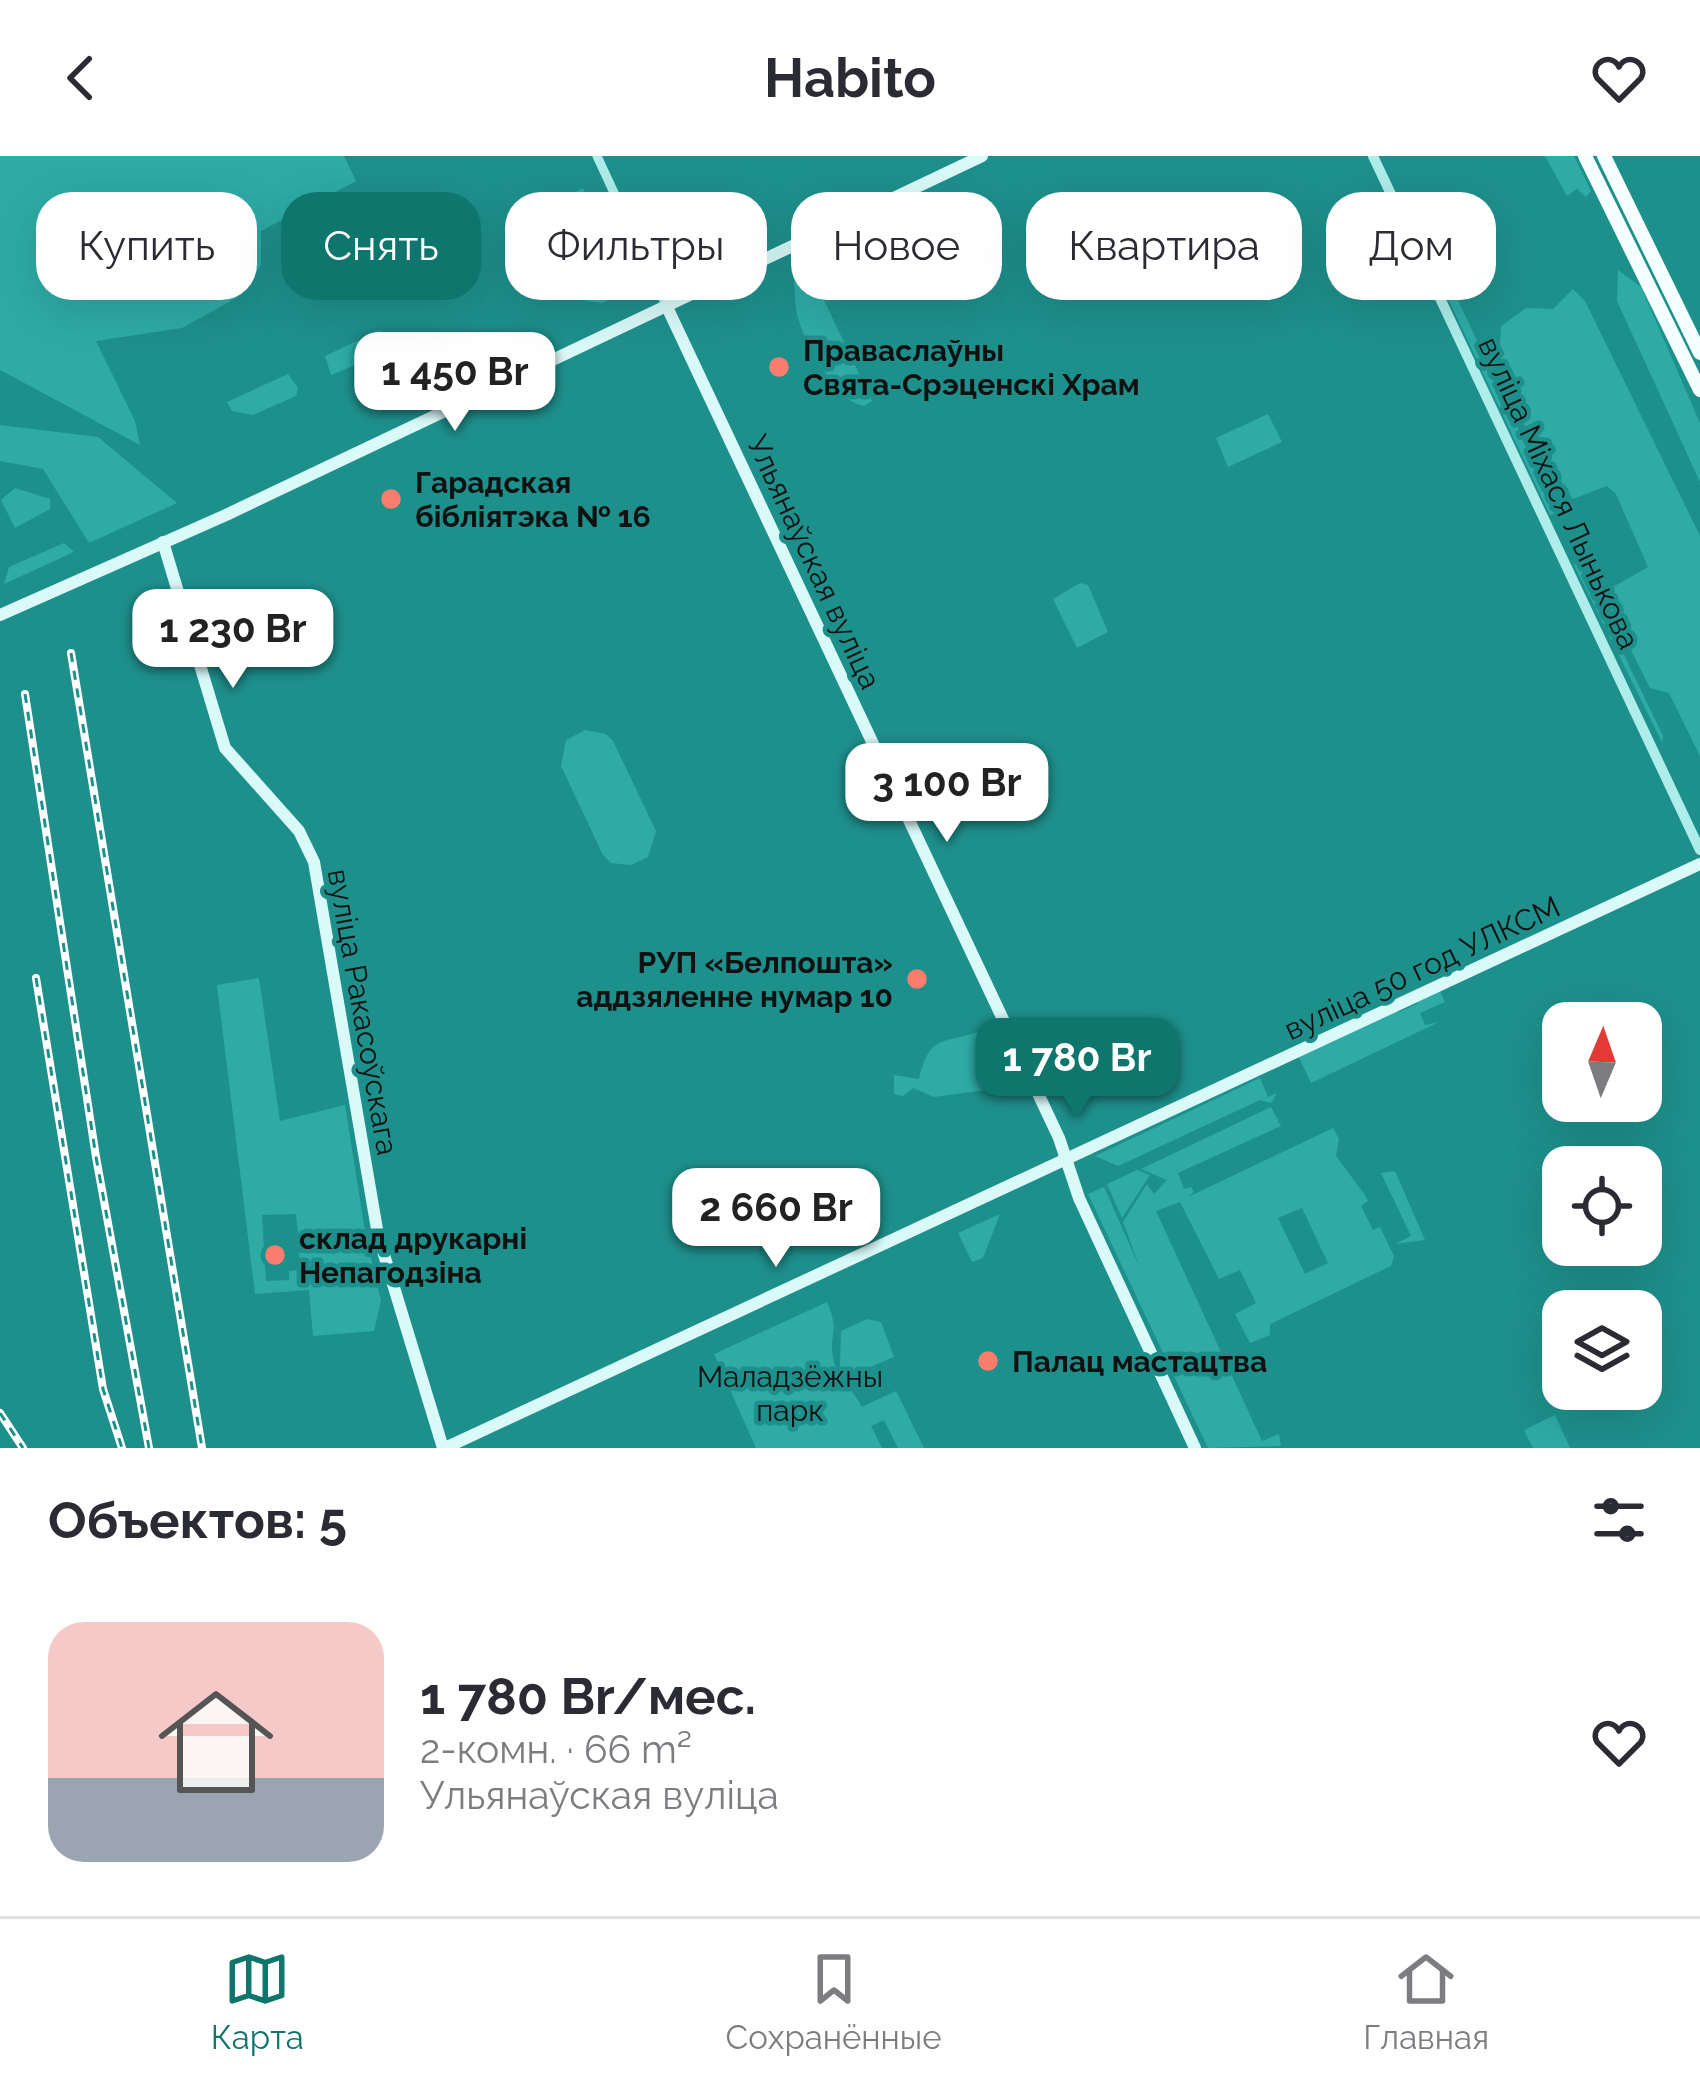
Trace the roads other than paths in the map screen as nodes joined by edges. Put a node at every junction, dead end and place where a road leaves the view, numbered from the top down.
1 (597, 156) edge
2 (982, 156) edge
3 (1373, 156) edge
4 (1585, 156) edge
5 (1604, 156) edge
6 (668, 307) junction
7 (1700, 352) edge
8 (1700, 390) edge
9 (163, 542) junction
10 (0, 615) edge
11 (1700, 850) edge
12 (1700, 864) edge
13 (1066, 1161) junction
14 (444, 1448) edge
15 (1195, 1448) edge

1 - 6 street, Ульянаўская вуліца
2 - 6 main road
3 - 11 street, вуліца Міхася Лынькова
4 - 8 main road
5 - 7 main road
6 - 9 main road
6 - 13 main road, Ульянаўская вуліца
9 - 10 main road
9 - 14 main road, вуліца Ракасоўскага
12 - 13 main road, вуліца 50 год УЛКСМ
13 - 14 main road, вуліца 50 год УЛКСМ
13 - 15 main road, Ульянаўская вуліца

